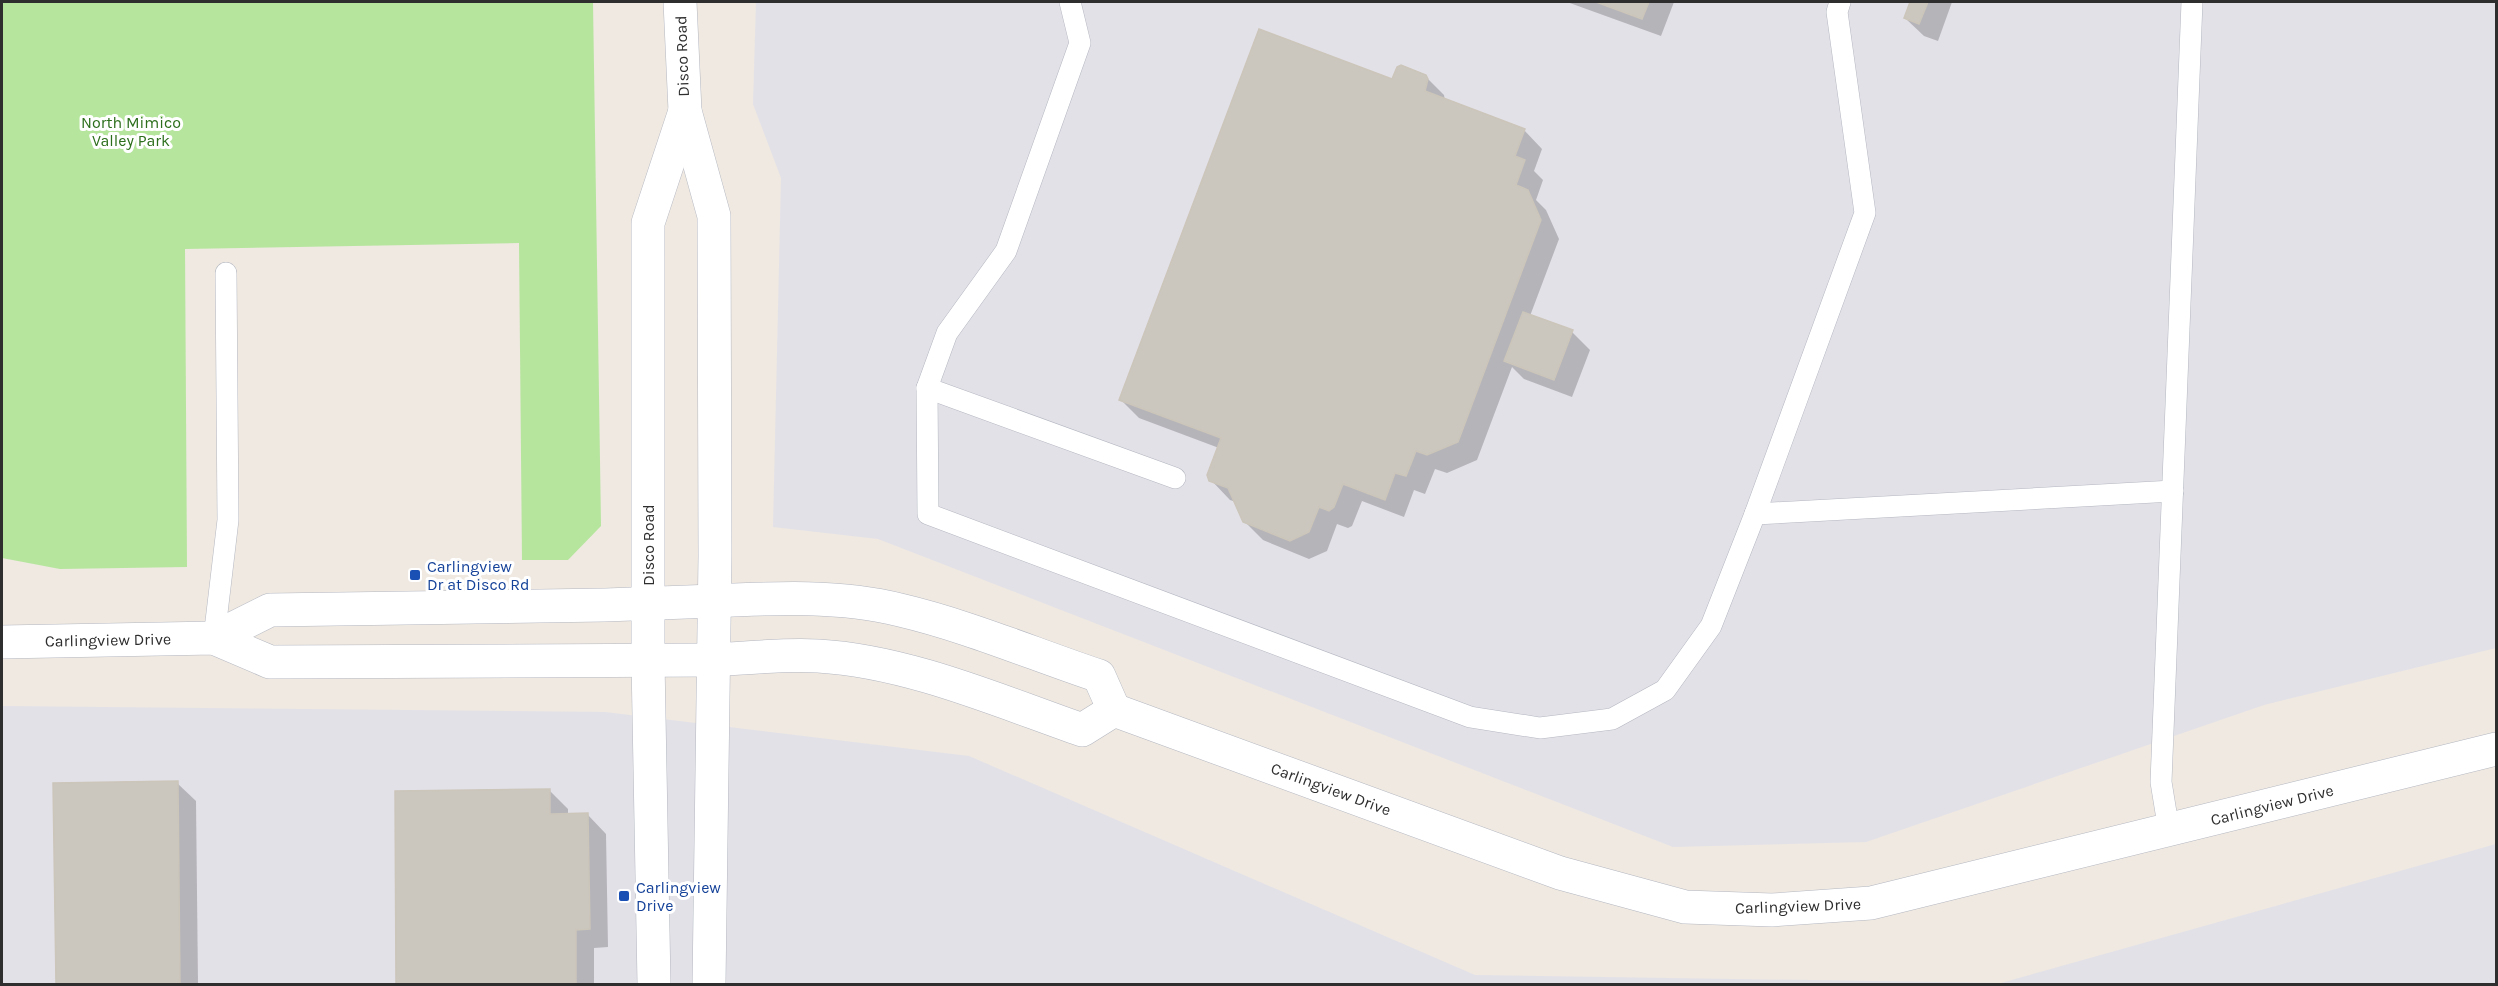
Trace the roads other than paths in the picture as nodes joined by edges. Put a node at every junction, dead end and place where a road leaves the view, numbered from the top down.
1 (680, 2) edge
2 (1070, 2) edge
3 (1840, 2) edge
4 (2192, 2) edge
5 (685, 111) junction
6 (226, 273) dead end
7 (927, 388) junction
8 (1175, 478) dead end
9 (2173, 491) junction
10 (1755, 514) junction
11 (714, 601) junction
12 (648, 604) junction
13 (214, 639) junction
14 (2, 642) edge
15 (713, 660) junction
16 (648, 661) junction
17 (1114, 710) junction
18 (2496, 749) edge
19 (2169, 831) junction
20 (654, 984) edge
21 (709, 984) edge

1 - 5 main road, Disco Road
2 - 7 lane
3 - 10 lane
4 - 9 lane
5 - 11 main road, Disco Road
5 - 12 main road, Disco Road
6 - 13 lane
7 - 8 lane
7 - 10 lane
9 - 10 lane
9 - 19 lane
11 - 12 main road, Carlingview Drive
11 - 15 main road, Disco Road
11 - 17 main road, Carlingview Drive
12 - 13 main road, Carlingview Drive
12 - 16 main road, Disco Road
13 - 14 main road, Carlingview Drive
13 - 16 main road, Carlingview Drive
15 - 16 main road, Carlingview Drive
15 - 17 main road, Carlingview Drive
15 - 21 main road, Disco Road
16 - 20 main road, Disco Road
17 - 19 main road, Carlingview Drive
18 - 19 main road, Carlingview Drive

